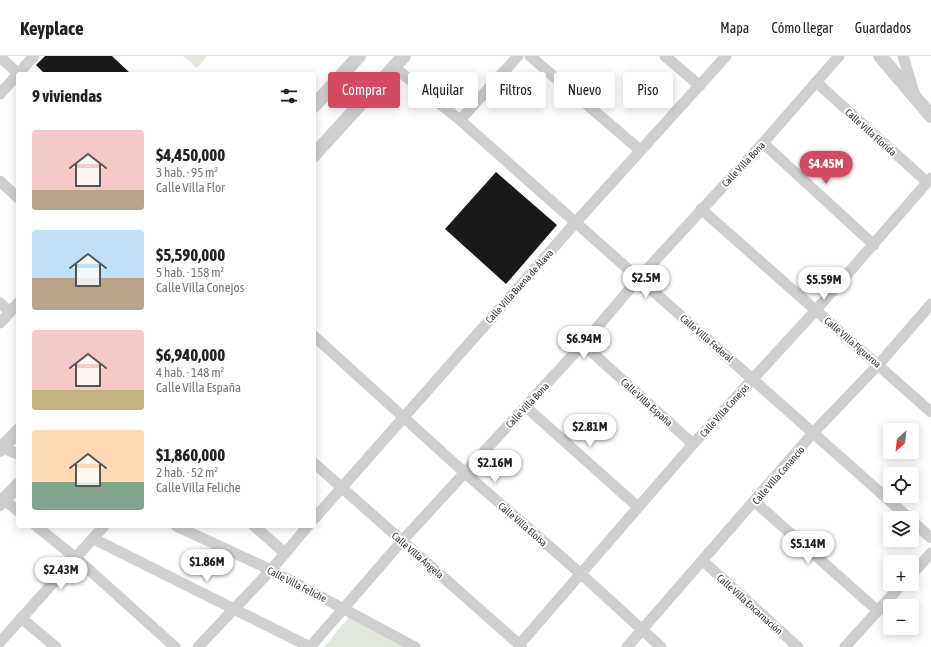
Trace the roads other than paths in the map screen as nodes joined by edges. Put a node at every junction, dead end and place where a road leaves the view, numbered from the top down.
1 (34, 56) edge
2 (359, 56) edge
3 (404, 56) edge
4 (518, 56) edge
5 (530, 56) edge
6 (665, 56) edge
7 (726, 56) edge
8 (839, 56) edge
9 (880, 56) edge
10 (903, 56) edge
11 (0, 57) edge
12 (394, 66) junction
13 (17, 72) edge
14 (21, 72) edge
15 (16, 77) edge
16 (816, 82) junction
17 (700, 86) junction
18 (0, 94) edge
19 (916, 98) junction
20 (316, 104) edge
21 (931, 116) edge
22 (460, 120) junction
23 (763, 143) junction
24 (640, 150) junction
25 (316, 153) edge
26 (929, 180) edge
27 (0, 181) edge
28 (16, 196) edge
29 (701, 209) junction
30 (576, 222) junction
31 (874, 245) junction
32 (639, 278) junction
33 (0, 303) edge
34 (931, 304) edge
35 (16, 305) edge
36 (816, 310) junction
37 (10, 312) junction
38 (0, 323) edge
39 (316, 338) edge
40 (583, 344) junction
41 (879, 364) junction
42 (753, 378) junction
43 (526, 407) junction
44 (931, 412) edge
45 (403, 416) junction
46 (16, 433) edge
47 (813, 433) junction
48 (693, 444) junction
49 (1, 448) edge
50 (16, 453) edge
51 (316, 465) edge
52 (465, 473) junction
53 (16, 487) edge
54 (341, 487) junction
55 (2, 502) edge
56 (755, 502) junction
57 (638, 507) junction
58 (16, 510) edge
59 (900, 511) edge
60 (316, 517) edge
61 (919, 527) edge
62 (38, 528) edge
63 (102, 528) edge
64 (180, 528) edge
65 (256, 528) edge
66 (306, 528) edge
67 (931, 538) edge
68 (94, 539) junction
69 (402, 541) junction
70 (285, 553) junction
71 (931, 553) edge
72 (76, 558) junction
73 (703, 560) junction
74 (919, 566) edge
75 (271, 570) junction
76 (580, 573) junction
77 (896, 591) edge
78 (345, 608) junction
79 (235, 609) junction
80 (878, 611) junction
81 (21, 618) junction
82 (642, 630) junction
83 (0, 642) edge
84 (521, 646) edge
85 (56, 647) edge
86 (175, 647) edge
87 (198, 647) edge
88 (310, 647) edge
89 (416, 647) edge
90 (627, 647) edge
91 (661, 647) edge
92 (798, 647) edge
93 (844, 647) edge

1 - 14 street
2 - 20 street
3 - 12 street
4 - 22 street
5 - 24 street
6 - 17 street
7 - 17 street, Calle Villa Buena de Álava
8 - 16 street, Calle Villa Bona
9 - 19 street
10 - 19 street
11 - 13 street
12 - 22 street, Calle Villa Federal
12 - 25 street
15 - 18 street
16 - 23 street, Calle Villa Bona
16 - 26 street, Calle Villa Florida
17 - 24 street, Calle Villa Buena de Álava
19 - 21 street
22 - 30 street, Calle Villa Federal
23 - 29 street, Calle Villa Bona
23 - 31 street
24 - 30 street, Calle Villa Buena de Álava
26 - 31 street, Calle Villa Conejos
27 - 28 street
29 - 32 street, Calle Villa Bona
29 - 36 street, Calle Villa Figueroa
30 - 32 street, Calle Villa Federal
30 - 45 street, Calle Villa Buena de Álava
31 - 36 street, Calle Villa Conejos
32 - 40 street, Calle Villa Bona
32 - 42 street, Calle Villa Federal
33 - 37 street
34 - 41 street, Calle Villa Conancio
35 - 37 street
36 - 41 street, Calle Villa Figueroa
36 - 42 street, Calle Villa Conejos
37 - 38 street
39 - 45 street, Calle Villa Eloísa
40 - 43 street, Calle Villa Bona
40 - 48 street, Calle Villa España
41 - 44 street, Calle Villa Figueroa
41 - 47 street, Calle Villa Conancio
42 - 47 street, Calle Villa Federal
42 - 48 street, Calle Villa Conejos
43 - 52 street, Calle Villa Bona
43 - 57 street
45 - 52 street, Calle Villa Eloísa
45 - 54 street, Calle Villa Buena de Álava
46 - 49 street
47 - 56 street, Calle Villa Conancio
47 - 59 street, Calle Villa Federal
48 - 57 street, Calle Villa Conejos
49 - 50 street
51 - 54 street, Calle Villa Ángela
52 - 69 street, Calle Villa Bona
52 - 76 street, Calle Villa Eloísa
53 - 55 street
54 - 60 street, Calle Villa Buena de Álava
54 - 69 street, Calle Villa Ángela
55 - 58 street
56 - 73 street, Calle Villa Conancio
56 - 80 street
57 - 76 street, Calle Villa Conejos
61 - 67 street
62 - 72 street
63 - 68 street
64 - 75 street, Calle Villa Feliche
65 - 70 street
66 - 70 street
68 - 72 street
68 - 79 street
69 - 78 street, Calle Villa Bona
69 - 84 street, Calle Villa Ángela
70 - 75 street
71 - 74 street
72 - 81 street
72 - 86 street
73 - 82 street, Calle Villa Conancio
73 - 92 street, Calle Villa Encarnación
75 - 78 street, Calle Villa Feliche
75 - 79 street
76 - 82 street, Calle Villa Eloísa
76 - 84 street, Calle Villa Conejos
77 - 80 street
78 - 88 street, Calle Villa Bona
78 - 89 street, Calle Villa Feliche
79 - 87 street
79 - 88 street
80 - 93 street
81 - 83 street
81 - 85 street
82 - 90 street, Calle Villa Conancio
82 - 91 street, Calle Villa Eloísa

